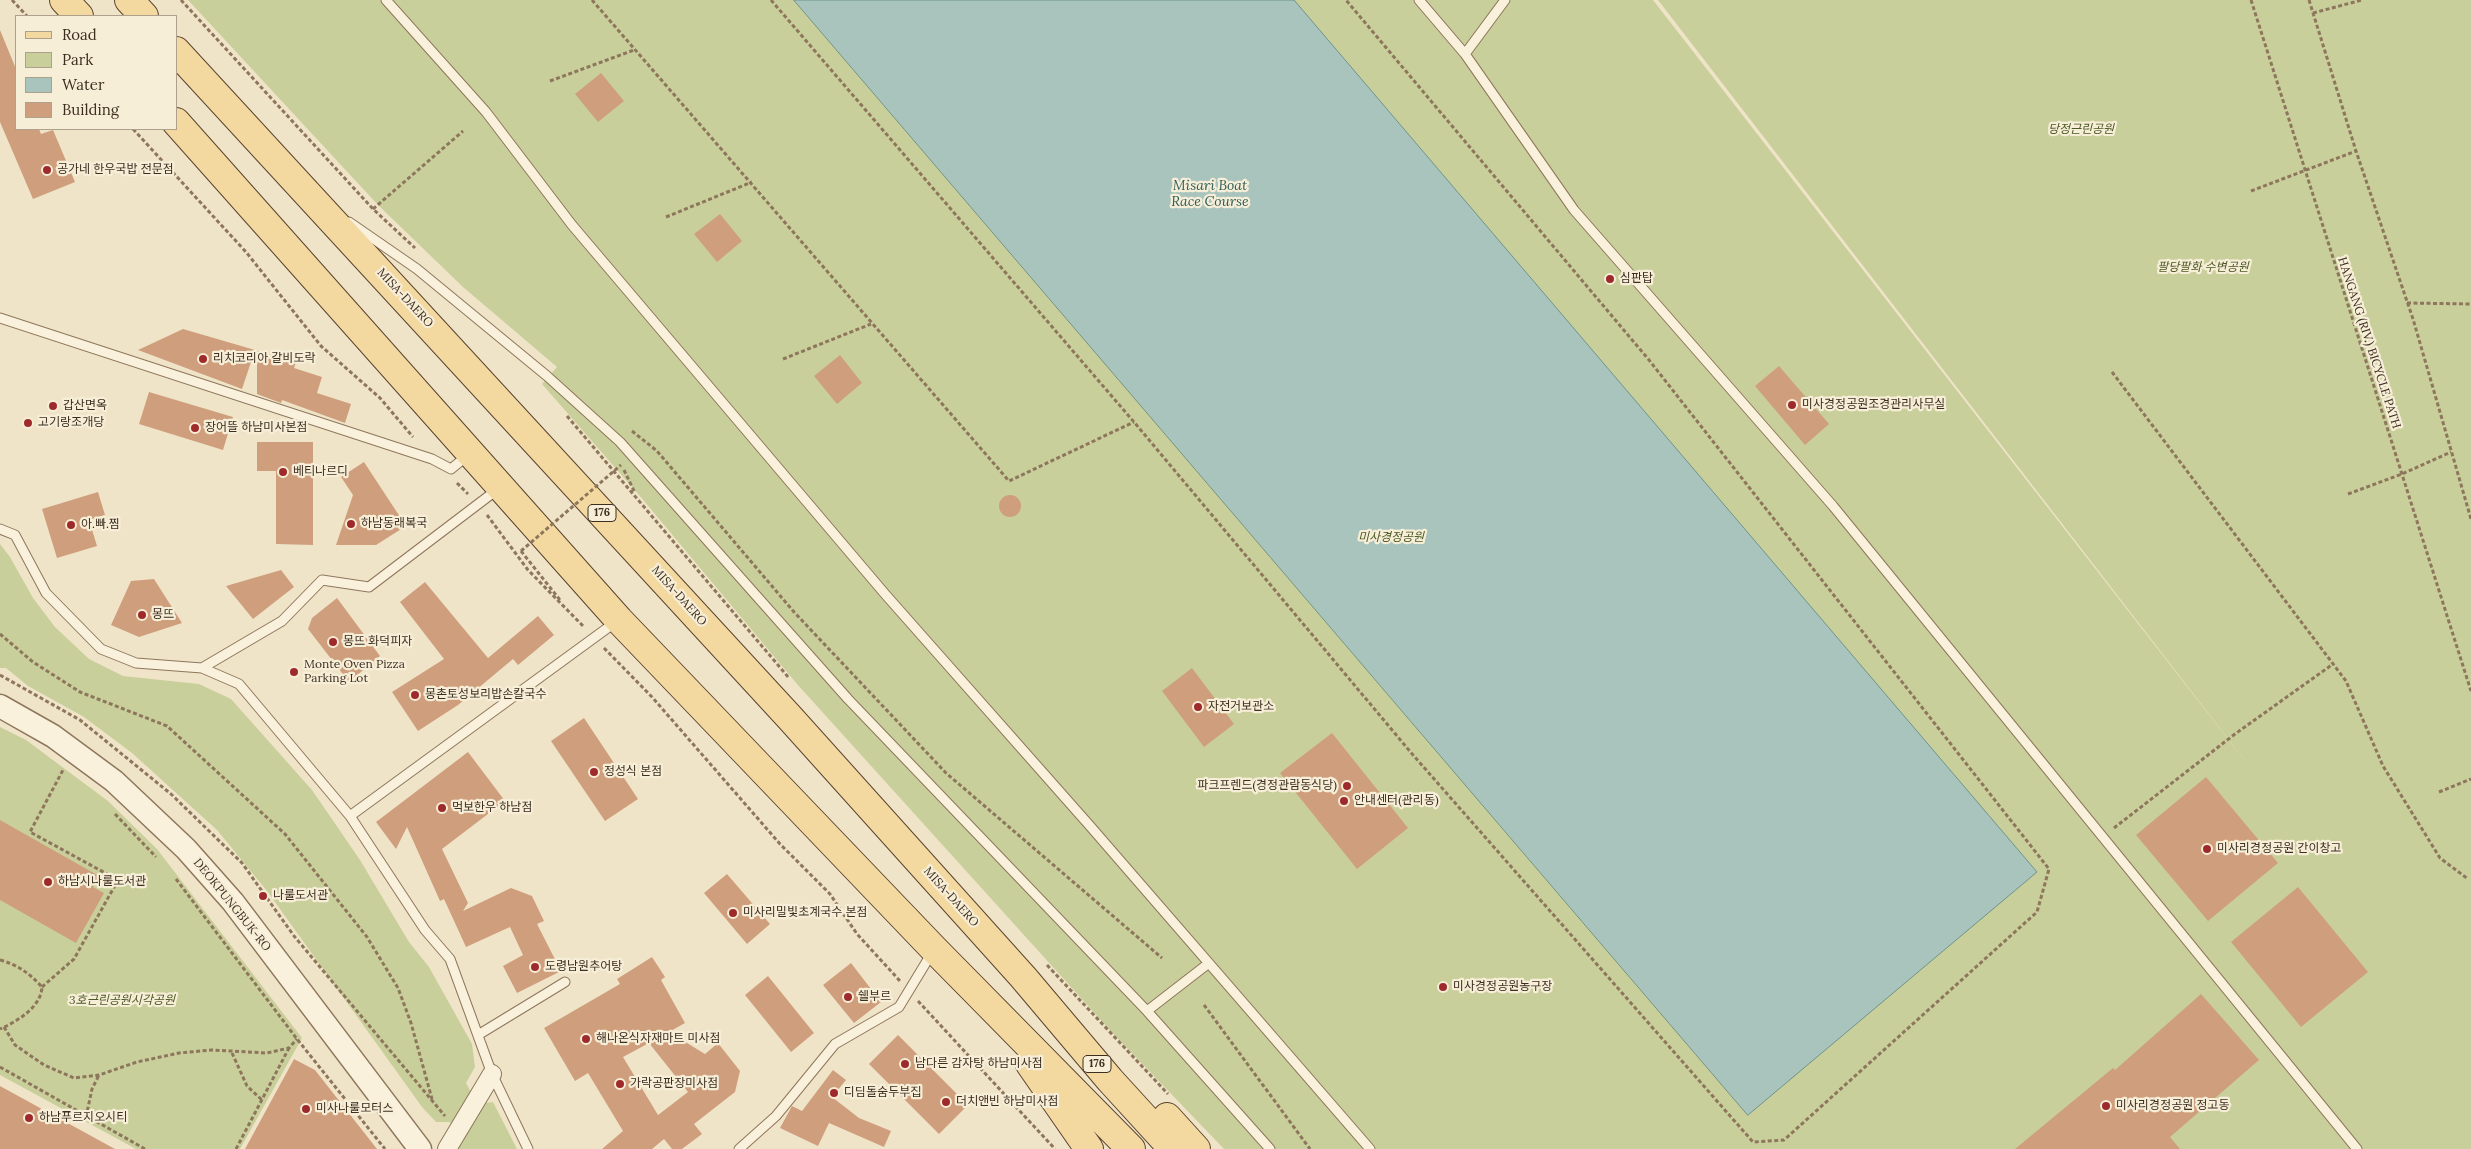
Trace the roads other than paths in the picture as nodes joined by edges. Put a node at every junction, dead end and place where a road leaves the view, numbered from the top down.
1 (64, 0) edge
2 (128, 0) edge
3 (386, 0) edge
4 (1419, 0) edge
5 (1505, 0) edge
6 (78, 15) edge
7 (143, 15) edge
8 (178, 53) edge
9 (1465, 54) junction
10 (178, 124) edge
11 (310, 196) junction
12 (0, 318) edge
13 (470, 454) junction
14 (500, 487) junction
15 (0, 529) edge
16 (619, 620) junction
17 (202, 668) junction
18 (0, 706) edge
19 (350, 816) junction
20 (934, 949) junction
21 (1209, 963) junction
22 (1033, 969) junction
23 (565, 982) dead end
24 (989, 1005) junction
25 (1147, 1011) junction
26 (478, 1036) junction
27 (492, 1074) junction
28 (420, 1149) edge
29 (447, 1149) edge
30 (528, 1149) edge
31 (739, 1149) edge
32 (1089, 1149) edge
33 (1131, 1149) edge
34 (1173, 1149) edge
35 (1196, 1149) edge
36 (1270, 1149) edge
37 (1370, 1149) edge
38 (2357, 1149) edge

1 - 6 main road
2 - 7 main road
3 - 21 lane
4 - 9 lane
5 - 9 lane
8 - 11 main road, MISA-DAERO / 176
9 - 38 lane
10 - 13 main road
11 - 22 main road, MISA-DAERO / 176
11 - 25 lane
12 - 13 lane
13 - 14 main road
14 - 16 main road
14 - 17 lane
15 - 17 lane
16 - 19 lane
16 - 20 main road
17 - 19 lane
18 - 28 street, DEOKPUNGBUK-RO
19 - 26 lane
20 - 24 main road
20 - 31 lane
21 - 25 lane
21 - 37 lane
22 - 34 main road, MISA-DAERO / 176
22 - 35 main road
23 - 26 lane
24 - 32 main road
24 - 33 main road
25 - 36 lane
26 - 27 lane
27 - 29 street
27 - 30 lane

